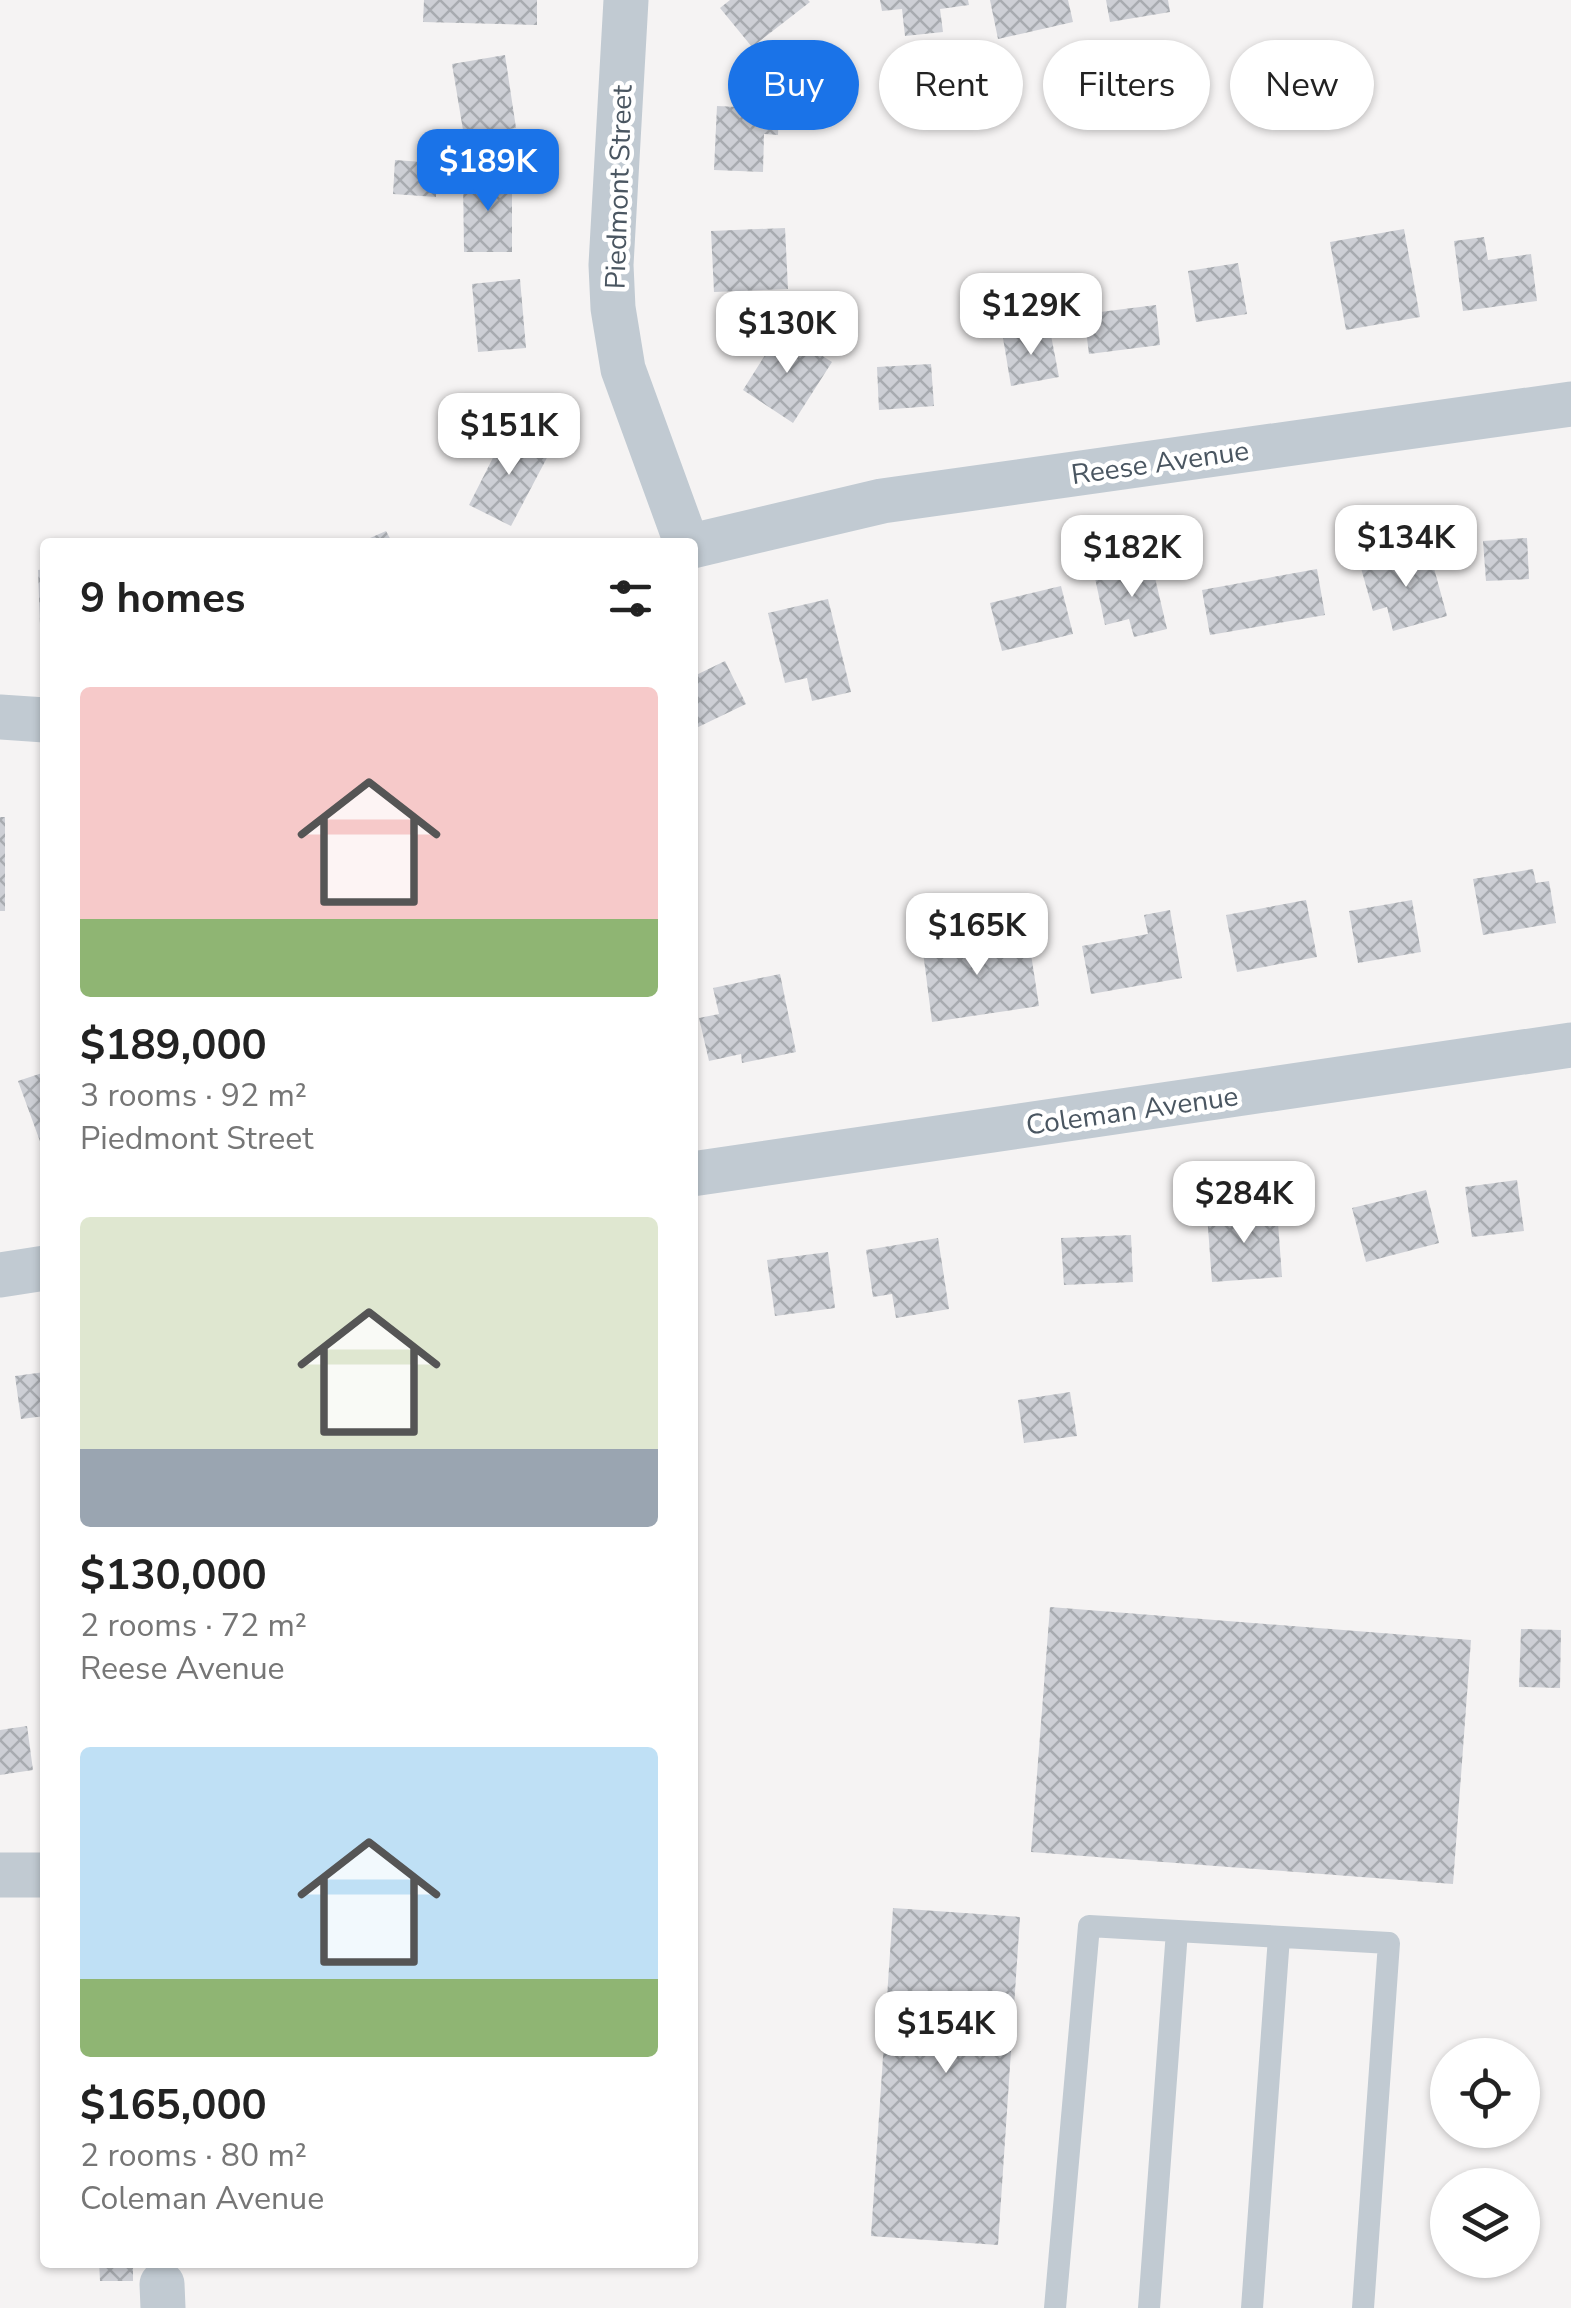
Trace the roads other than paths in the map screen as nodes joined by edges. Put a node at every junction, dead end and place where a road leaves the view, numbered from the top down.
1 (626, 0) edge
2 (1571, 404) edge
3 (685, 538) edge
4 (698, 545) edge
5 (0, 717) edge
6 (40, 720) edge
7 (1571, 1046) edge
8 (698, 1173) edge
9 (40, 1269) edge
10 (0, 1275) edge
11 (0, 1875) edge
12 (40, 1876) edge
13 (1177, 1931) junction
14 (1280, 1937) junction
15 (1056, 2308) edge
16 (1150, 2308) edge
17 (1252, 2308) edge
18 (1362, 2308) edge

1 - 3 street, Piedmont Street
2 - 4 street, Reese Avenue
5 - 6 street
7 - 8 street, Coleman Avenue
9 - 10 street
11 - 12 street
13 - 14 lane
13 - 15 lane
13 - 16 lane
14 - 17 lane
14 - 18 lane

